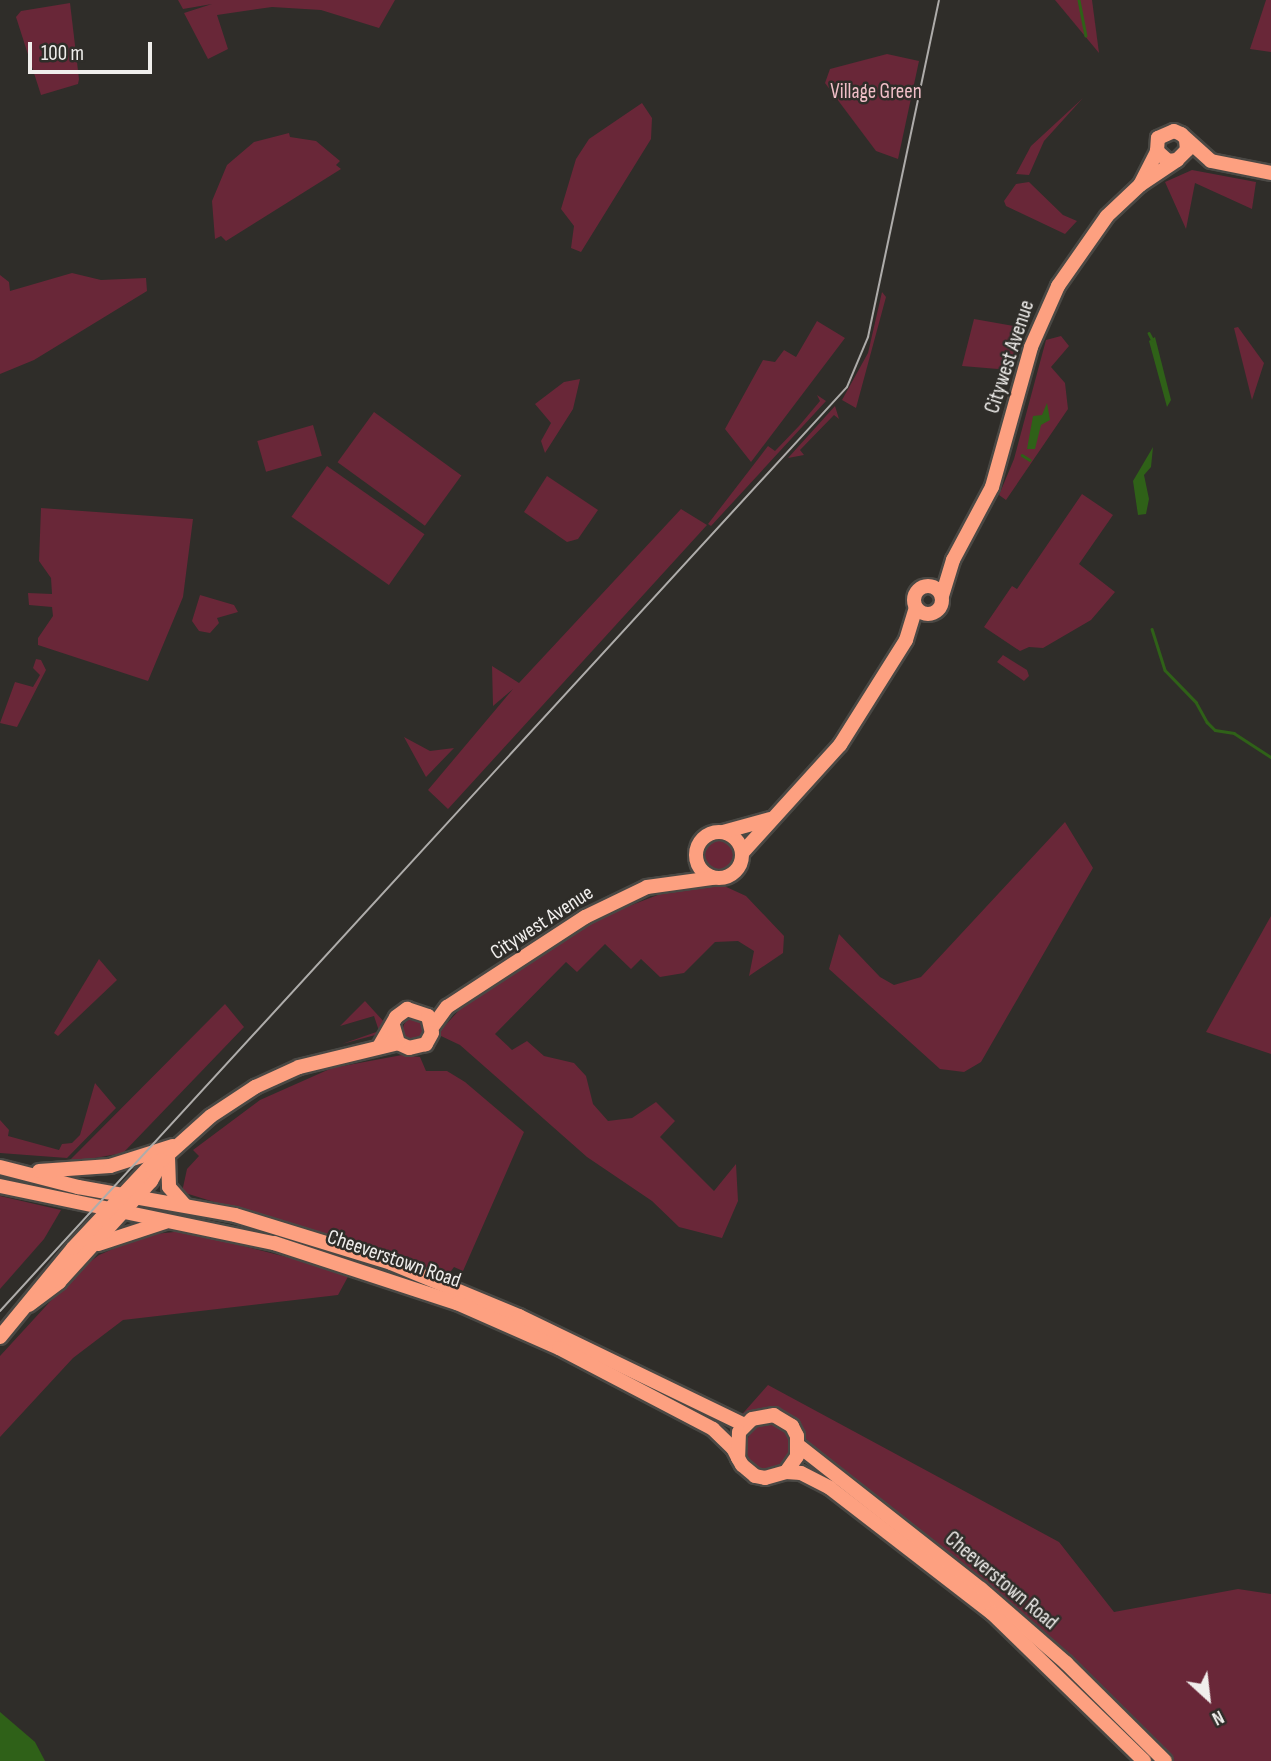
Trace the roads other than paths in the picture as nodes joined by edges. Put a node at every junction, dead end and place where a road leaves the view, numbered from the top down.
1 (1186, 140) junction
2 (1157, 151) junction
3 (1179, 159) junction
4 (1211, 161) junction
5 (1271, 173) edge
6 (1140, 185) junction
7 (953, 560) junction
8 (923, 586) junction
9 (942, 596) junction
10 (921, 611) junction
11 (774, 817) junction
12 (721, 832) junction
13 (742, 853) junction
14 (696, 855) junction
15 (713, 878) junction
16 (663, 883) junction
17 (447, 1007) junction
18 (424, 1012) junction
19 (393, 1026) junction
20 (433, 1026) junction
21 (398, 1043) junction
22 (380, 1045) junction
23 (170, 1152) junction
24 (0, 1167) edge
25 (20, 1171) junction
26 (0, 1186) edge
27 (131, 1194) junction
28 (185, 1204) junction
29 (117, 1210) junction
30 (177, 1220) junction
31 (88, 1250) junction
32 (29, 1305) junction
33 (0, 1336) edge
34 (744, 1425) junction
35 (799, 1446) junction
36 (738, 1458) junction
37 (786, 1472) junction
38 (1144, 1761) edge
39 (1165, 1761) edge

1 - 2 main road
1 - 3 main road
1 - 4 main road
2 - 3 main road
2 - 6 main road, Citywest Avenue
3 - 4 main road
3 - 6 main road, Citywest Avenue
4 - 5 main road
6 - 7 main road, Citywest Avenue
7 - 8 main road, Citywest Avenue
7 - 9 main road, Citywest Avenue
8 - 9 main road
8 - 10 main road
9 - 10 main road
10 - 11 main road
11 - 12 main road
11 - 13 main road
12 - 13 main road
12 - 14 main road
13 - 15 main road
14 - 15 main road
14 - 16 main road, Citywest Avenue
15 - 16 main road, Citywest Avenue
16 - 17 main road, Citywest Avenue
17 - 18 main road, Citywest Avenue
17 - 20 main road, Citywest Avenue
18 - 19 main road
18 - 20 main road
19 - 21 main road
19 - 22 main road
20 - 21 main road
21 - 22 main road
22 - 23 main road
23 - 25 main road
23 - 27 main road
23 - 28 main road
24 - 25 main road, Cheeverstown Road
25 - 27 main road, Cheeverstown Road
26 - 29 main road, Cheeverstown Road
27 - 28 main road, Cheeverstown Road
27 - 29 main road
28 - 34 main road, Cheeverstown Road
29 - 30 main road, Cheeverstown Road
29 - 31 main road
29 - 32 main road
30 - 31 main road
30 - 36 main road, Cheeverstown Road
31 - 32 main road
32 - 33 main road
34 - 35 main road, Cheeverstown Road
34 - 36 main road
35 - 37 main road
35 - 39 main road, Cheeverstown Road
36 - 37 main road, Cheeverstown Road
37 - 38 main road, Cheeverstown Road

